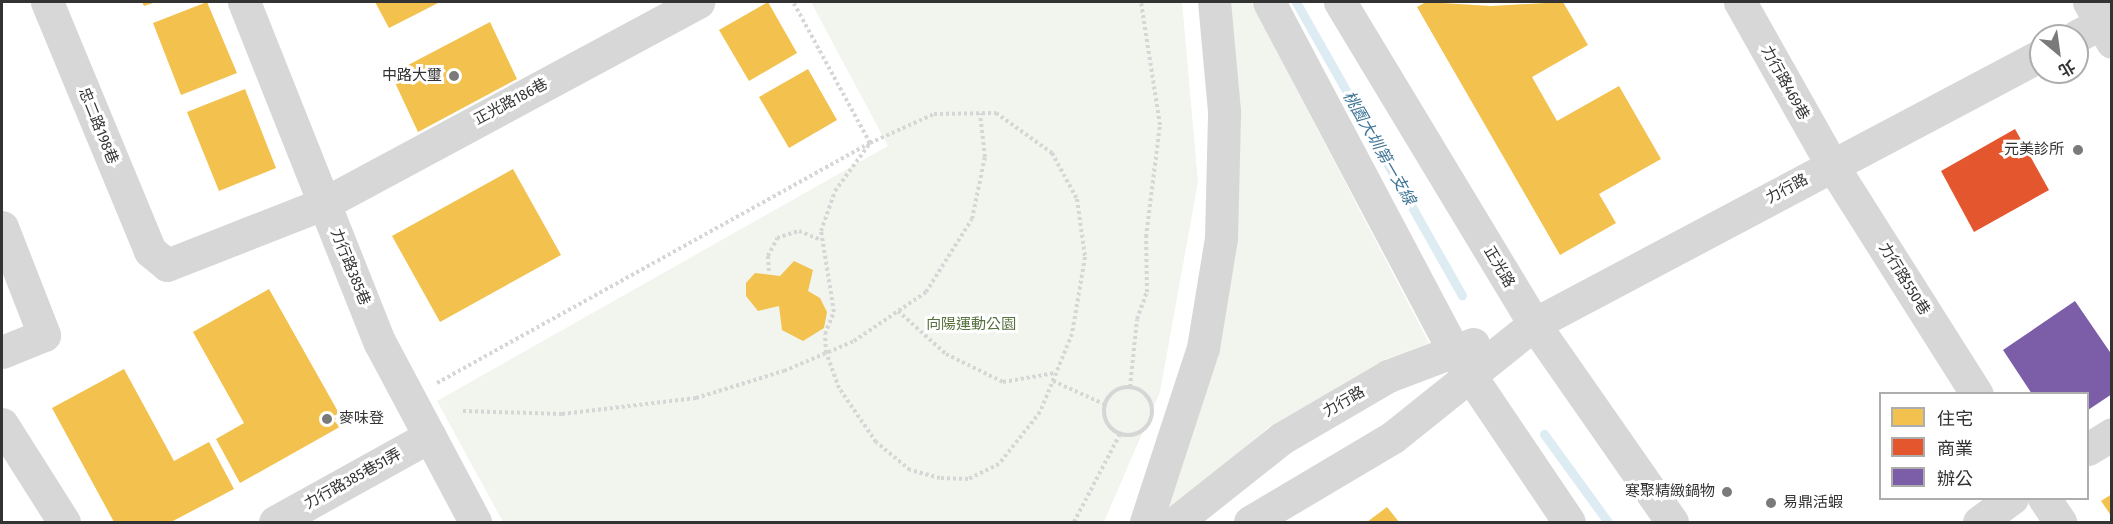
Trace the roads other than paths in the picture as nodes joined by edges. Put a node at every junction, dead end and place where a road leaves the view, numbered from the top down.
1 (46, 2) edge
2 (244, 2) edge
3 (698, 2) edge
4 (1214, 2) edge
5 (1269, 2) edge
6 (1340, 2) edge
7 (1740, 2) edge
8 (2029, 61) edge
9 (1832, 165) junction
10 (325, 203) junction
11 (2, 227) edge
12 (150, 251) joint
13 (1534, 324) junction
14 (1453, 350) junction
15 (2, 352) edge
16 (1469, 378) junction
17 (1976, 392) edge
18 (2, 424) edge
19 (2112, 434) edge
20 (430, 436) junction
21 (2089, 448) edge
22 (2009, 500) edge
23 (2045, 500) edge
24 (64, 522) edge
25 (275, 522) edge
26 (475, 522) edge
27 (1146, 522) edge
28 (1176, 522) edge
29 (1250, 522) edge
30 (1569, 522) edge
31 (1672, 522) edge
32 (1979, 522) edge
33 (2060, 522) edge

1 - 12 street, 忠二路198巷
2 - 10 street, 力行路385巷
3 - 10 street, 正光路186巷
4 - 27 street
5 - 14 street
6 - 13 street, 正光路
7 - 9 street, 力行路469巷
8 - 9 street, 力行路
9 - 13 street, 力行路
9 - 17 street, 力行路550巷
10 - 12 street, 正光路186巷
10 - 20 street, 力行路385巷
11 - 15 street
13 - 14 street, 力行路
13 - 16 street, 力行路
13 - 31 street, 正光路
14 - 16 street
14 - 28 street, 力行路
16 - 29 street, 力行路
16 - 30 street
18 - 24 street
19 - 21 street
20 - 25 street, 力行路385巷51弄
20 - 26 street, 力行路385巷
22 - 32 street
23 - 33 street

